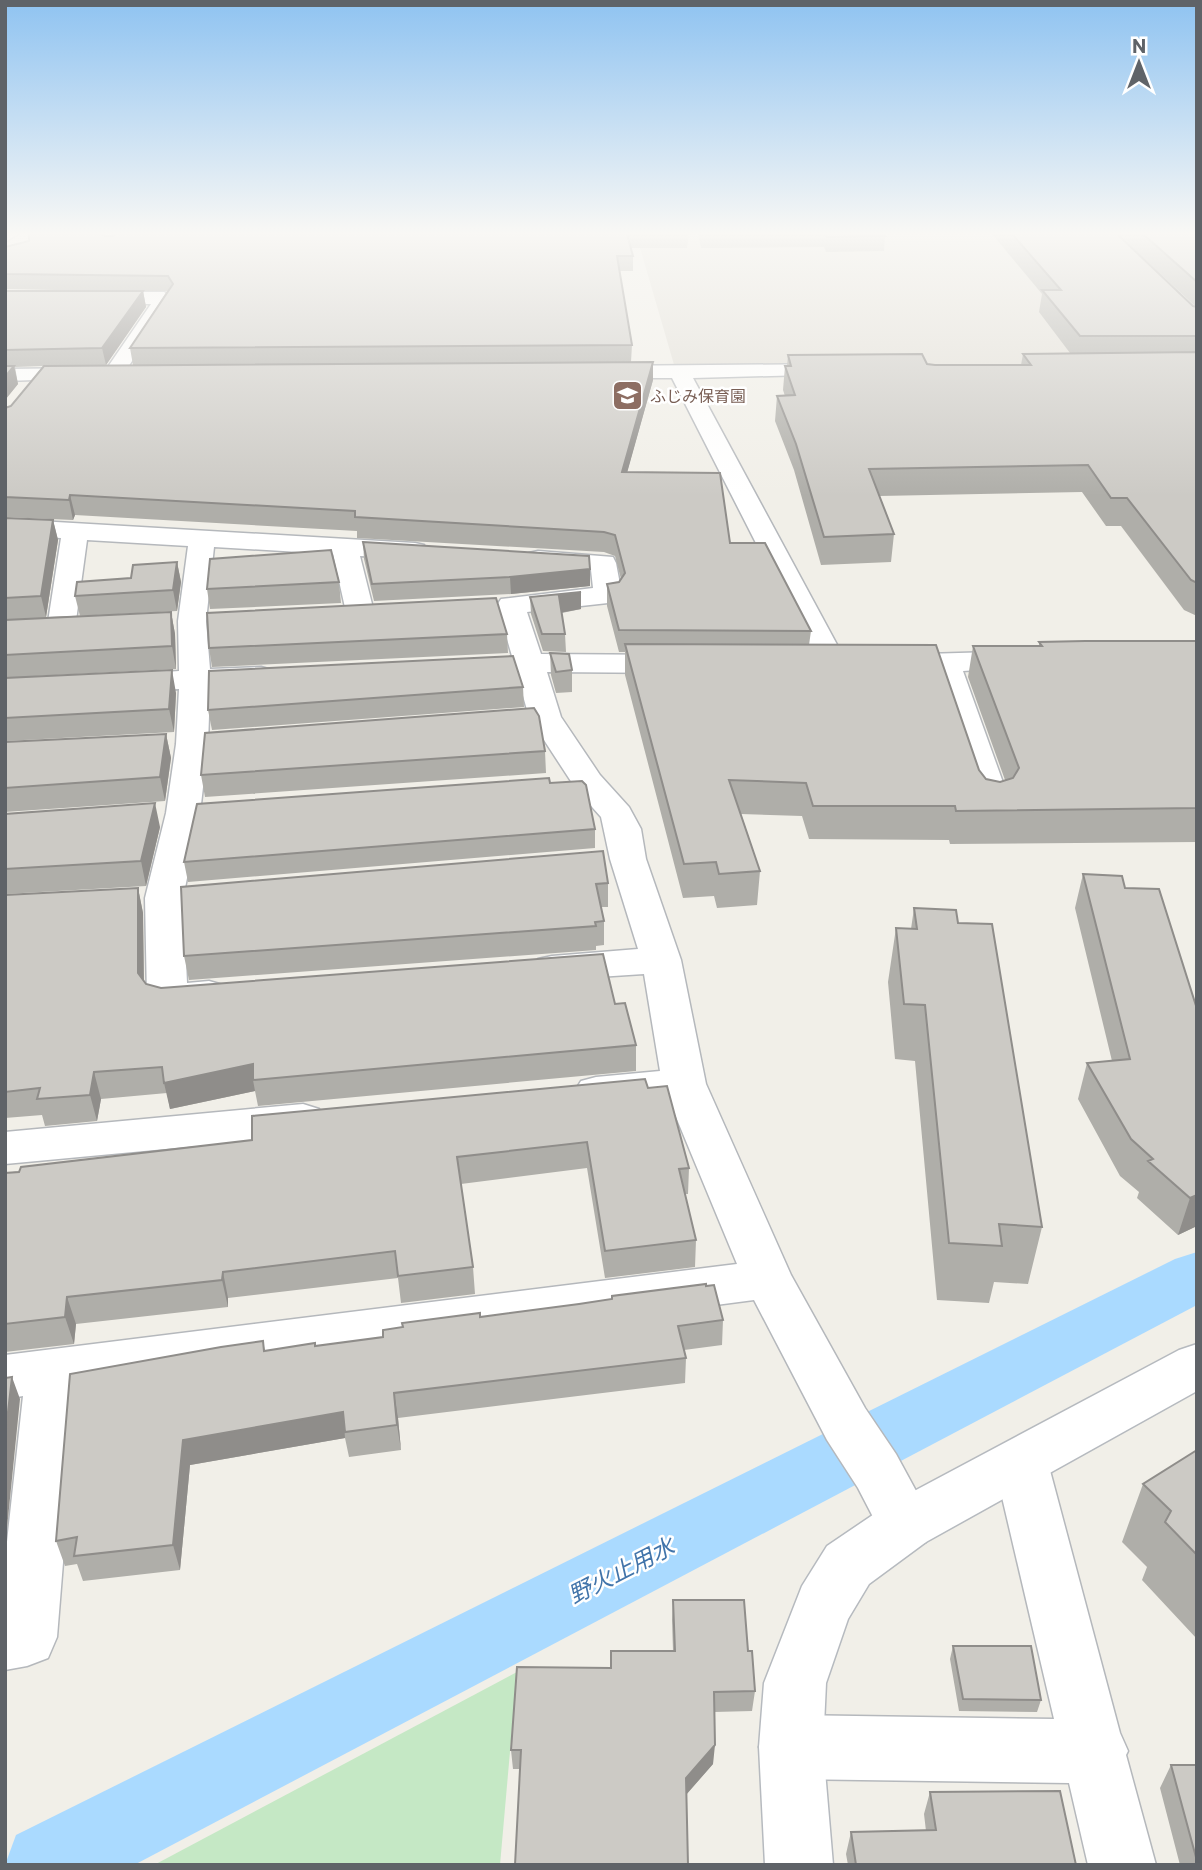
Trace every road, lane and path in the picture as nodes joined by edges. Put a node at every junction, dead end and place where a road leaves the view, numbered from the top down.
1 (149, 321) edge
2 (856, 370) edge
3 (678, 371) junction
4 (582, 372) edge
5 (114, 374) junction
6 (139, 374) edge
7 (5, 375) edge
8 (40, 375) junction
9 (23, 396) edge
10 (5, 527) edge
11 (75, 531) junction
12 (202, 539) junction
13 (345, 547) junction
14 (440, 553) edge
15 (508, 557) edge
16 (360, 612) edge
17 (62, 628) edge
18 (1055, 659) edge
19 (946, 662) junction
20 (529, 663) junction
21 (709, 664) edge
22 (487, 665) edge
23 (292, 674) edge
24 (194, 679) junction
25 (86, 685) edge
26 (588, 782) junction
27 (546, 785) edge
28 (993, 802) edge
29 (205, 895) edge
30 (164, 898) junction
31 (124, 901) edge
32 (661, 960) junction
33 (510, 971) edge
34 (249, 991) edge
35 (684, 1084) junction
36 (559, 1096) edge
37 (338, 1116) edge
38 (5, 1148) edge
39 (768, 1279) junction
40 (1197, 1365) edge
41 (28, 1374) edge
42 (1021, 1463) junction
43 (906, 1524) junction
44 (5, 1641) edge
45 (790, 1747) junction
46 (1096, 1751) junction
47 (799, 1865) edge
48 (1122, 1865) edge

1 - 5 street
2 - 3 street
3 - 4 street
3 - 19 street
5 - 6 street
5 - 8 street
7 - 8 street
8 - 9 street
10 - 11 street
11 - 12 street
11 - 17 street
12 - 13 street
12 - 24 street
13 - 14 street
13 - 16 street
15 - 20 street
18 - 19 street
19 - 28 street
20 - 21 street
20 - 22 street
20 - 26 street
23 - 24 street
24 - 25 street
24 - 30 street
26 - 27 street
26 - 32 street
29 - 30 street
30 - 31 street
30 - 34 street
32 - 33 street
32 - 35 street
35 - 36 street
35 - 39 street
37 - 38 street
39 - 41 street
39 - 43 street
40 - 42 street
41 - 44 street
42 - 43 street
42 - 46 street
43 - 45 street
45 - 46 street
45 - 47 street
46 - 48 street

